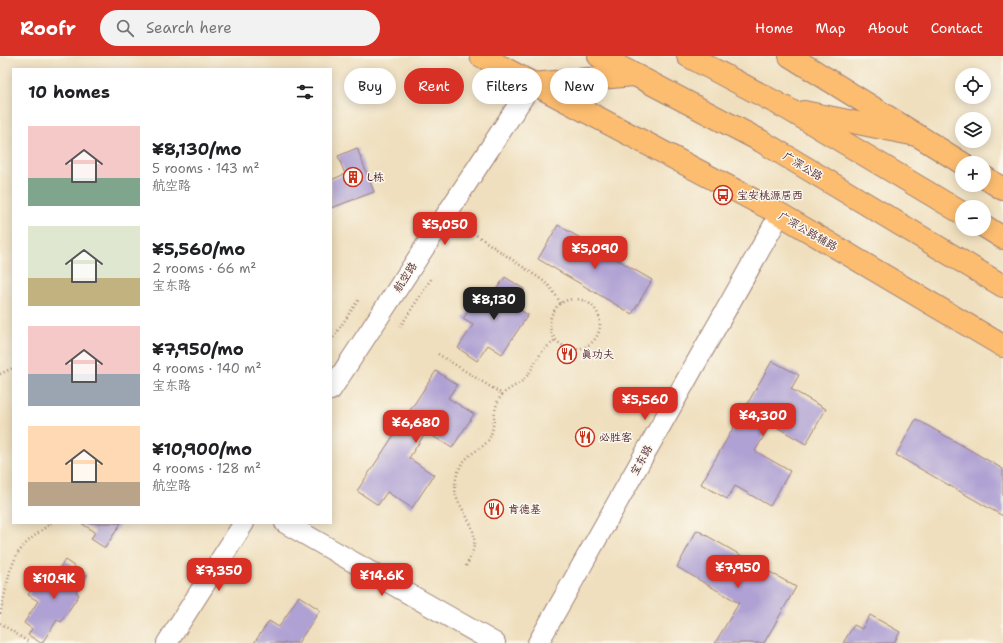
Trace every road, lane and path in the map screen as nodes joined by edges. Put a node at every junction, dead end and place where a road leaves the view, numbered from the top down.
1 (480, 56) edge
2 (599, 56) edge
3 (688, 56) edge
4 (790, 56) edge
5 (502, 68) edge
6 (634, 75) junction
7 (542, 83) edge
8 (542, 89) edge
9 (519, 104) edge
10 (788, 109) junction
11 (916, 135) junction
12 (955, 159) edge
13 (991, 181) edge
14 (1003, 189) edge
15 (955, 209) edge
16 (780, 214) junction
17 (460, 224) dead end
18 (991, 230) edge
19 (1003, 238) edge
20 (431, 279) dead end
21 (1003, 286) edge
22 (359, 299) dead end
23 (561, 303) junction
24 (400, 327) dead end
25 (332, 340) edge
26 (555, 340) junction
27 (1003, 346) edge
28 (438, 354) dead end
29 (12, 368) edge
30 (0, 374) edge
31 (332, 388) edge
32 (502, 394) junction
33 (50, 524) edge
34 (243, 524) edge
35 (287, 524) edge
36 (466, 566) dead end
37 (0, 614) edge
38 (0, 623) edge
39 (30, 643) edge
40 (167, 643) edge
41 (495, 643) edge
42 (538, 643) edge

1 - 5 main road, 广深公路辅路
2 - 6 main road, 广深公路
3 - 10 main road
4 - 11 main road
6 - 7 main road
6 - 21 main road, 广深公路
8 - 16 main road, 广深公路辅路
9 - 31 street, 航空路
10 - 11 main road
10 - 15 main road
11 - 12 main road
13 - 14 main road
16 - 27 main road, 广深公路辅路
16 - 42 street, 宝东路
17 - 23 path
18 - 19 main road
20 - 24 path
22 - 25 path
23 - 26 path
23 - 26 path
26 - 32 path
28 - 32 path
29 - 30 path
32 - 36 path
33 - 37 path
34 - 40 street
35 - 41 street
38 - 39 path

